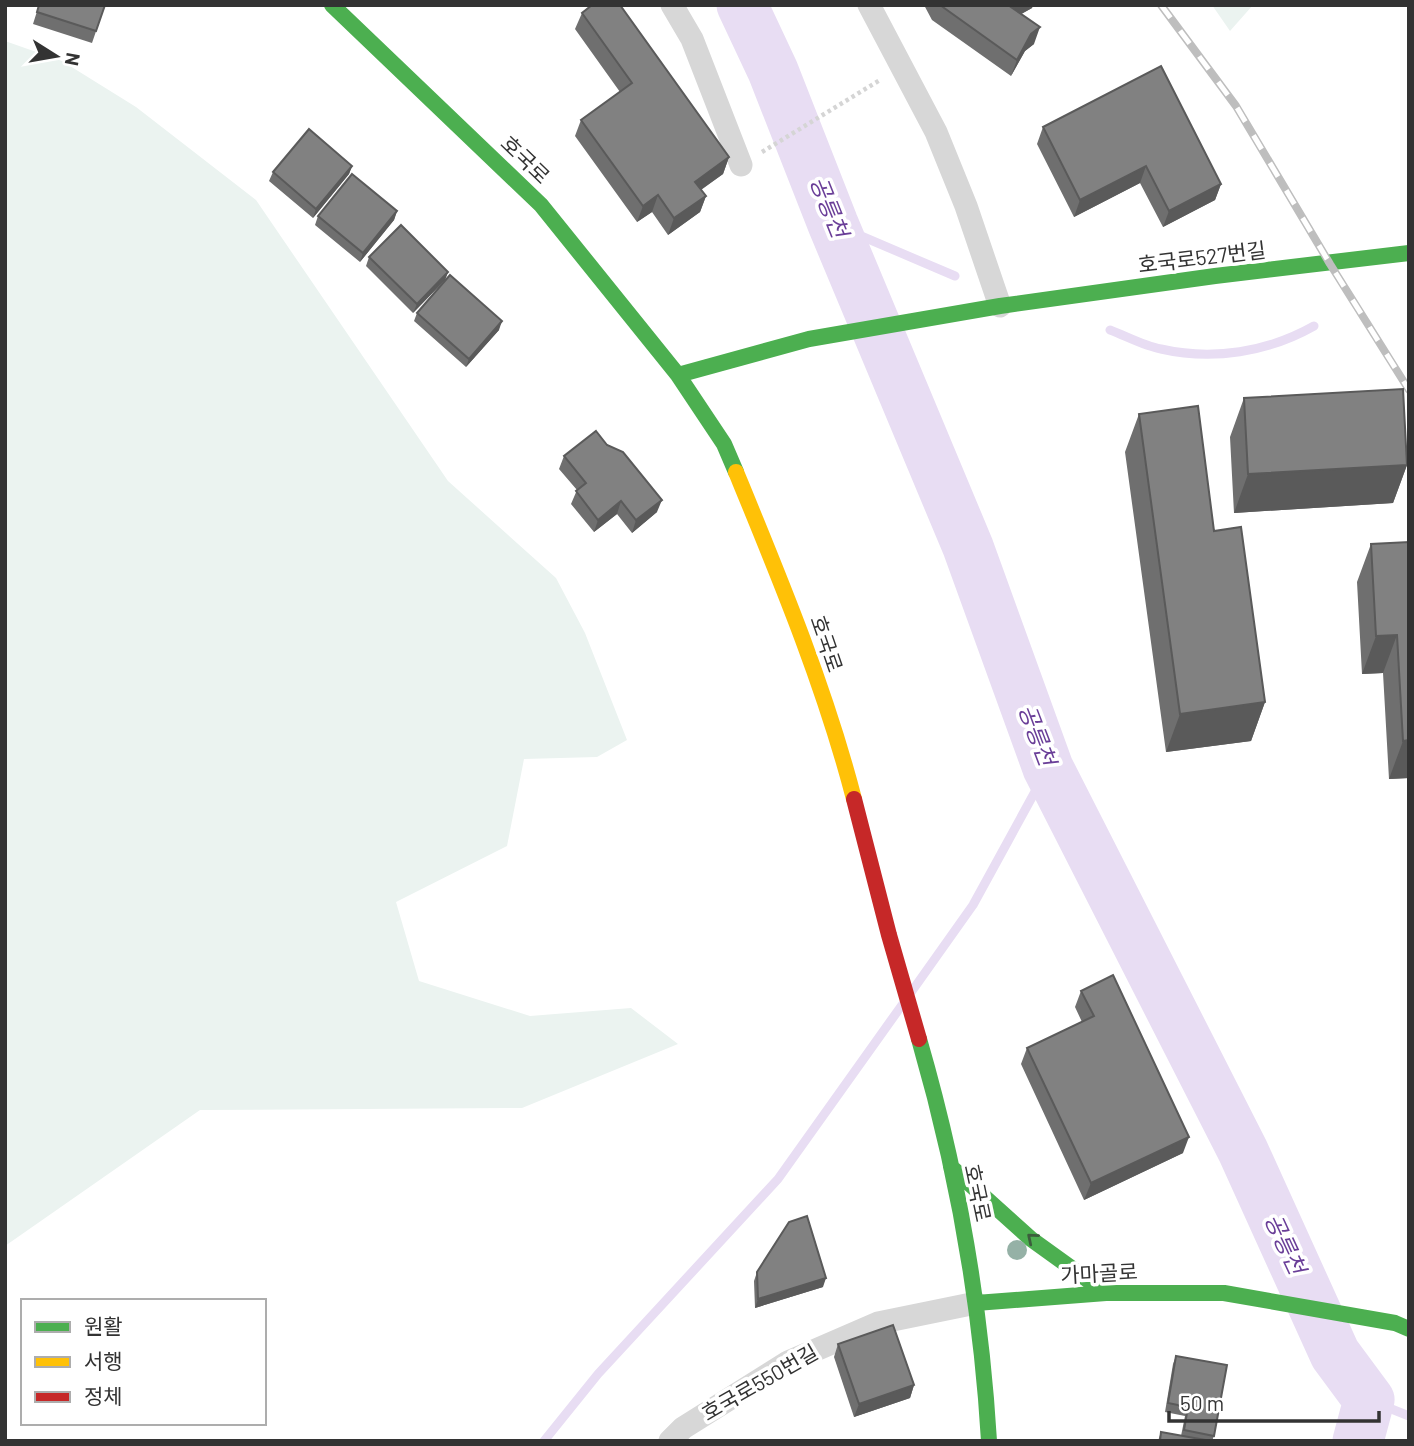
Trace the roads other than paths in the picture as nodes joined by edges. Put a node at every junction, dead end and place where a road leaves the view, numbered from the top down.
1 (332, 5) edge
2 (672, 5) edge
3 (869, 5) edge
4 (741, 165) road end
5 (1409, 253) edge
6 (1000, 306) junction
7 (678, 375) junction
8 (951, 1167) junction
9 (1106, 1293) junction
10 (975, 1303) junction
11 (1402, 1326) edge
12 (670, 1441) edge
13 (989, 1441) edge

1 - 7 street, 호국로
2 - 4 street
3 - 6 street
5 - 6 street, 호국로527번길
6 - 7 street, 호국로527번길
7 - 8 street, 호국로
9 -> 8 street
8 - 10 street, 호국로
9 - 10 street, 가마골로
9 - 11 street, 가마골로
10 - 12 street, 호국로550번길
10 - 13 street, 호국로

